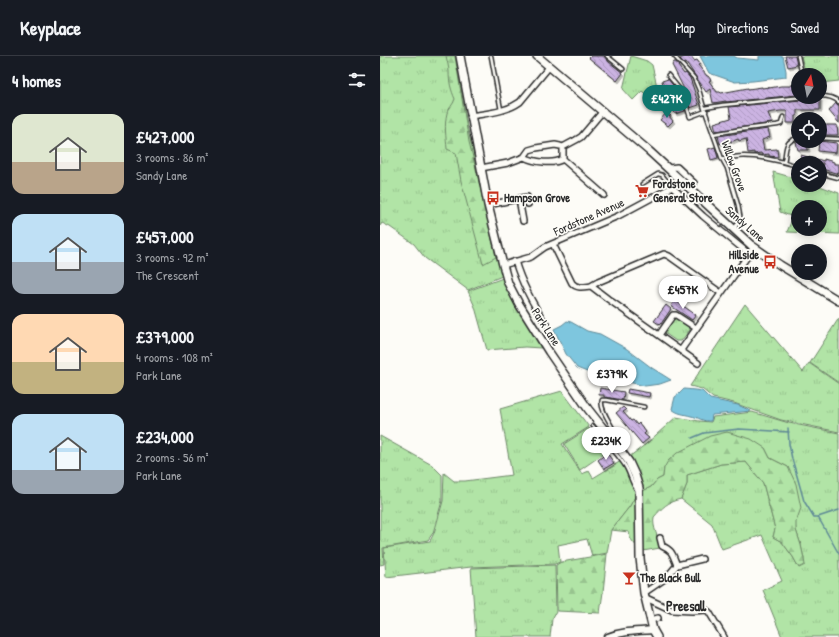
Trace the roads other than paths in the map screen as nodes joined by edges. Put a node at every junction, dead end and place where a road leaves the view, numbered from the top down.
1 (460, 56) edge
2 (491, 56) edge
3 (537, 56) edge
4 (607, 56) edge
5 (674, 56) edge
6 (798, 56) edge
7 (549, 67) junction
8 (801, 68) edge
9 (623, 69) dead end
10 (668, 75) dead end
11 (827, 96) edge
12 (791, 98) edge
13 (839, 102) edge
14 (705, 110) junction
15 (501, 111) junction
16 (603, 111) junction
17 (471, 116) junction
18 (783, 117) dead end
19 (713, 134) junction
20 (827, 138) edge
21 (839, 139) edge
22 (791, 141) edge
23 (563, 147) junction
24 (524, 157) junction
25 (563, 159) junction
26 (722, 159) junction
27 (784, 162) junction
28 (791, 164) edge
29 (481, 168) junction
30 (669, 168) junction
31 (827, 175) edge
32 (839, 178) edge
33 (680, 179) junction
34 (642, 184) dead end
35 (672, 187) junction
36 (692, 190) junction
37 (604, 195) dead end
38 (519, 199) junction
39 (528, 204) dead end
40 (488, 205) junction
41 (523, 221) dead end
42 (733, 229) junction
43 (553, 244) junction
44 (754, 247) junction
45 (749, 254) junction
46 (515, 261) junction
47 (503, 265) junction
48 (592, 286) junction
49 (721, 293) junction
50 (839, 301) edge
51 (547, 326) dead end
52 (696, 328) junction
53 (659, 335) junction
54 (681, 350) junction
55 (698, 363) dead end
56 (644, 407) dead end
57 (594, 426) dead end
58 (618, 447) junction
59 (639, 492) junction
60 (660, 538) dead end
61 (702, 559) dead end
62 (677, 565) junction
63 (645, 595) junction
64 (658, 618) dead end
65 (651, 620) junction
66 (655, 634) edge
67 (608, 637) edge
68 (724, 637) edge

1 - 17 main road, Park Lane
2 - 15 lane
3 - 7 main road, Sandy Lane
4 - 9 lane
5 - 14 lane, Willow Grove
6 - 8 lane
7 - 15 street
7 - 16 main road, Sandy Lane
10 - 14 lane
11 - 13 lane
12 - 14 lane
14 - 19 lane, Willow Grove
15 - 17 street
16 - 23 street
16 - 30 main road, Sandy Lane
17 - 29 main road, Park Lane
18 - 19 lane
19 - 26 lane, Willow Grove
20 - 21 lane
22 - 27 lane
23 - 24 street
23 - 25 street
24 - 25 street
24 - 29 street
25 - 37 street
26 - 27 lane
26 - 42 lane, Willow Grove
27 - 28 lane
29 - 40 main road, Park Lane
30 - 33 main road, Sandy Lane
30 - 36 street
31 - 32 lane
33 - 35 street, Fordstone Avenue
33 - 36 main road, Sandy Lane
34 - 35 lane
35 - 43 street, Fordstone Avenue
35 - 45 street, Sandy Lane
36 - 42 main road, Sandy Lane
38 - 39 street
38 - 40 street
38 - 41 street
40 - 47 main road, Park Lane
42 - 44 main road, Sandy Lane
43 - 46 street, Fordstone Avenue
43 - 48 street
44 - 45 street
44 - 50 main road, Sandy Lane
45 - 49 street
46 - 47 street, Fordstone Avenue
46 - 51 street, Park Lane
47 - 58 main road, Park Lane
48 - 49 street
48 - 53 street
49 - 52 street
52 - 53 street
52 - 54 street
53 - 54 street
54 - 55 street
56 - 58 lane
57 - 59 lane
58 - 59 main road, Park Lane
59 - 63 main road, Park Lane
60 - 62 street
61 - 62 street
62 - 63 street
63 - 65 main road, Park Lane
63 - 68 street
64 - 65 street
65 - 66 main road, Park Lane
66 - 67 street

